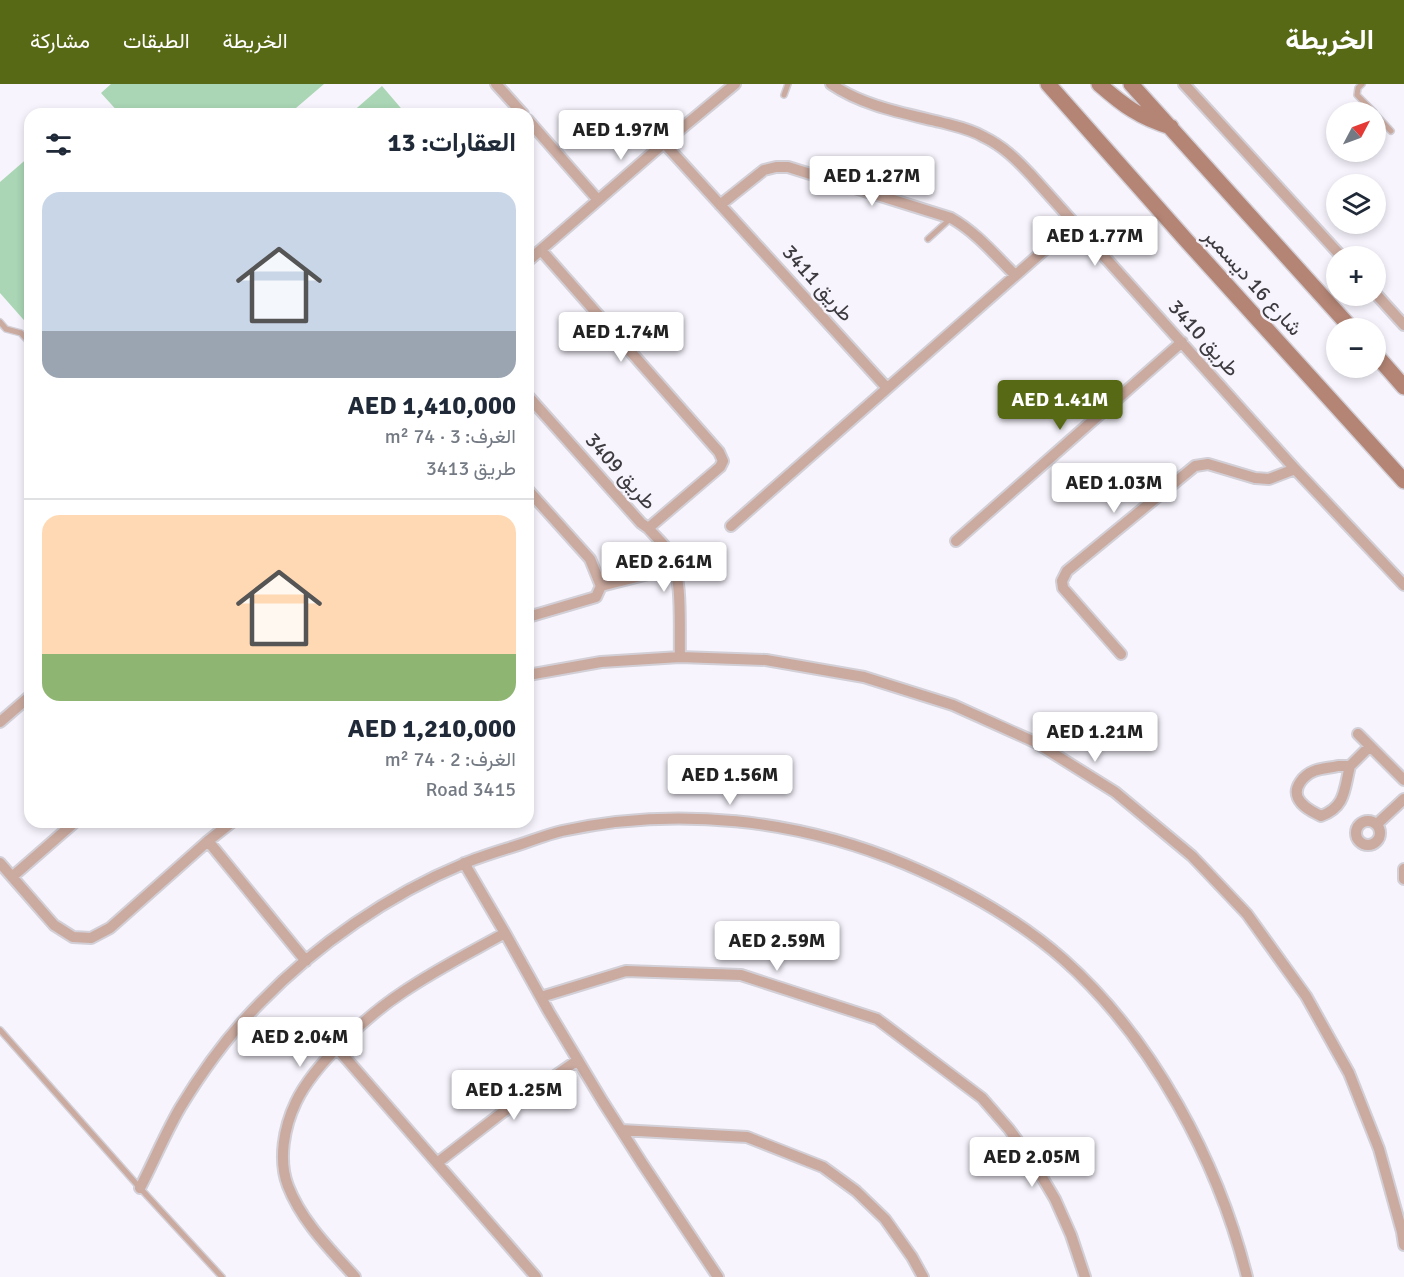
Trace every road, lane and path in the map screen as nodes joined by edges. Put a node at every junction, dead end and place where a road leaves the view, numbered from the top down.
1 (496, 84) edge
2 (735, 84) edge
3 (788, 84) edge
4 (831, 84) edge
5 (1048, 84) edge
6 (1099, 84) edge
7 (1131, 84) edge
8 (1184, 84) edge
9 (1362, 84) edge
10 (784, 95) dead end
11 (1364, 102) edge
12 (518, 108) edge
13 (1386, 126) edge
14 (534, 127) edge
15 (1171, 127) junction
16 (1391, 131) dead end
17 (664, 143) junction
18 (598, 200) junction
19 (720, 205) junction
20 (951, 218) junction
21 (1074, 223) junction
22 (928, 239) dead end
23 (1332, 246) edge
24 (541, 250) junction
25 (534, 256) edge
26 (1015, 275) junction
27 (1386, 305) edge
28 (1343, 318) edge
29 (0, 322) edge
30 (1404, 325) edge
31 (24, 336) edge
32 (1182, 342) junction
33 (1386, 366) edge
34 (1404, 387) edge
35 (887, 388) junction
36 (534, 403) edge
37 (1295, 469) junction
38 (1404, 481) edge
39 (534, 497) edge
40 (731, 526) dead end
41 (648, 528) junction
42 (956, 541) dead end
43 (676, 567) junction
44 (1404, 585) edge
45 (601, 586) junction
46 (534, 615) edge
47 (1121, 654) dead end
48 (680, 657) junction
49 (534, 674) edge
50 (24, 701) edge
51 (0, 722) edge
52 (1358, 734) dead end
53 (1370, 746) junction
54 (1350, 766) junction
55 (1404, 780) edge
56 (1404, 799) edge
57 (1377, 824) dead end
58 (68, 828) edge
59 (224, 828) edge
60 (208, 841) junction
61 (0, 863) edge
62 (464, 863) junction
63 (1404, 869) edge
64 (12, 877) junction
65 (1404, 879) edge
66 (505, 933) junction
67 (306, 961) junction
68 (541, 997) junction
69 (0, 1030) edge
70 (337, 1048) junction
71 (578, 1060) junction
72 (621, 1130) junction
73 (436, 1163) junction
74 (140, 1188) junction
75 (1404, 1245) edge
76 (222, 1277) edge
77 (355, 1277) edge
78 (536, 1277) edge
79 (718, 1277) edge
80 (923, 1277) edge
81 (1085, 1277) edge
82 (1247, 1277) edge

1 - 12 street
2 - 17 street
3 - 10 lane
4 - 21 street, طريق 3410
5 - 38 main road, شارع 16 ديسمبر
6 - 15 main road
7 - 15 main road, شارع 16 ديسمبر
8 - 23 street
9 - 11 lane
13 - 16 lane
14 - 18 street
15 - 28 main road, شارع 16 ديسمبر
17 - 18 street
17 - 19 street, طريق 3411
18 - 24 street
19 - 20 street
19 - 35 street, طريق 3411
20 - 22 lane
20 - 26 street
21 - 26 street
21 - 32 street, طريق 3410
24 - 25 street
24 - 41 street, طريق 3409
26 - 35 street
27 - 30 street
29 - 31 lane
32 - 37 street, طريق 3410
32 - 42 street
33 - 34 main road
35 - 40 street
36 - 41 street, طريق 3409
37 - 44 street, طريق 3410
37 - 47 street
39 - 45 street
41 - 43 street
43 - 45 street
43 - 48 street
45 - 46 street
48 - 49 street
48 - 75 street
50 - 51 street
52 - 53 street
53 - 54 street
53 - 55 street
54 - 54 street
56 - 57 street
58 - 64 street
59 - 60 street
60 - 64 street
60 - 67 street
61 - 64 street
62 - 66 street
62 - 67 street
62 - 82 street
63 - 65 street
66 - 68 street
66 - 70 street
67 - 74 street
68 - 71 street
68 - 81 street
69 - 74 lane
70 - 73 street
70 - 77 street
71 - 72 street
71 - 73 street
72 - 79 street
72 - 80 street
73 - 78 street
74 - 76 lane

